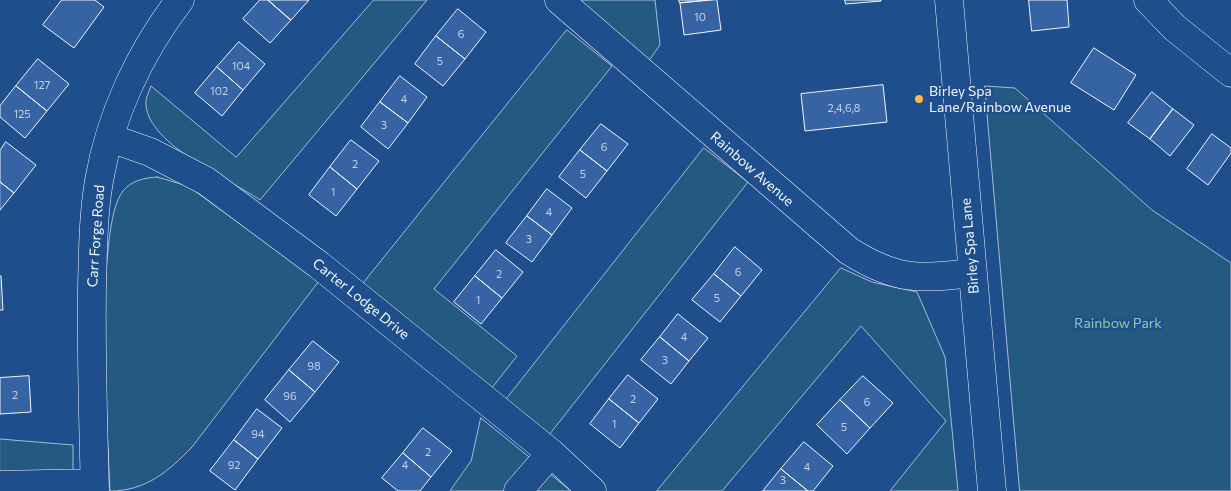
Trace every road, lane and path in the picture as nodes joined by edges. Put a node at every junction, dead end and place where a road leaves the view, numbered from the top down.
1 (180, 0) edge
2 (559, 0) edge
3 (949, 0) edge
4 (1148, 0) edge
5 (1231, 73) edge
6 (110, 138) junction
7 (972, 273) junction
8 (550, 453) junction
9 (0, 485) edge
10 (95, 487) edge
11 (518, 491) edge
12 (592, 491) edge
13 (992, 491) edge

1 - 6 street, Carr Forge Road
2 - 7 street, Rainbow Avenue
3 - 7 street, Birley Spa Lane
4 - 5 street
6 - 8 street, Carter Lodge Drive
6 - 10 street, Carr Forge Road
7 - 13 street, Birley Spa Lane
8 - 11 street
8 - 12 street, Carter Lodge Drive
9 - 10 street

